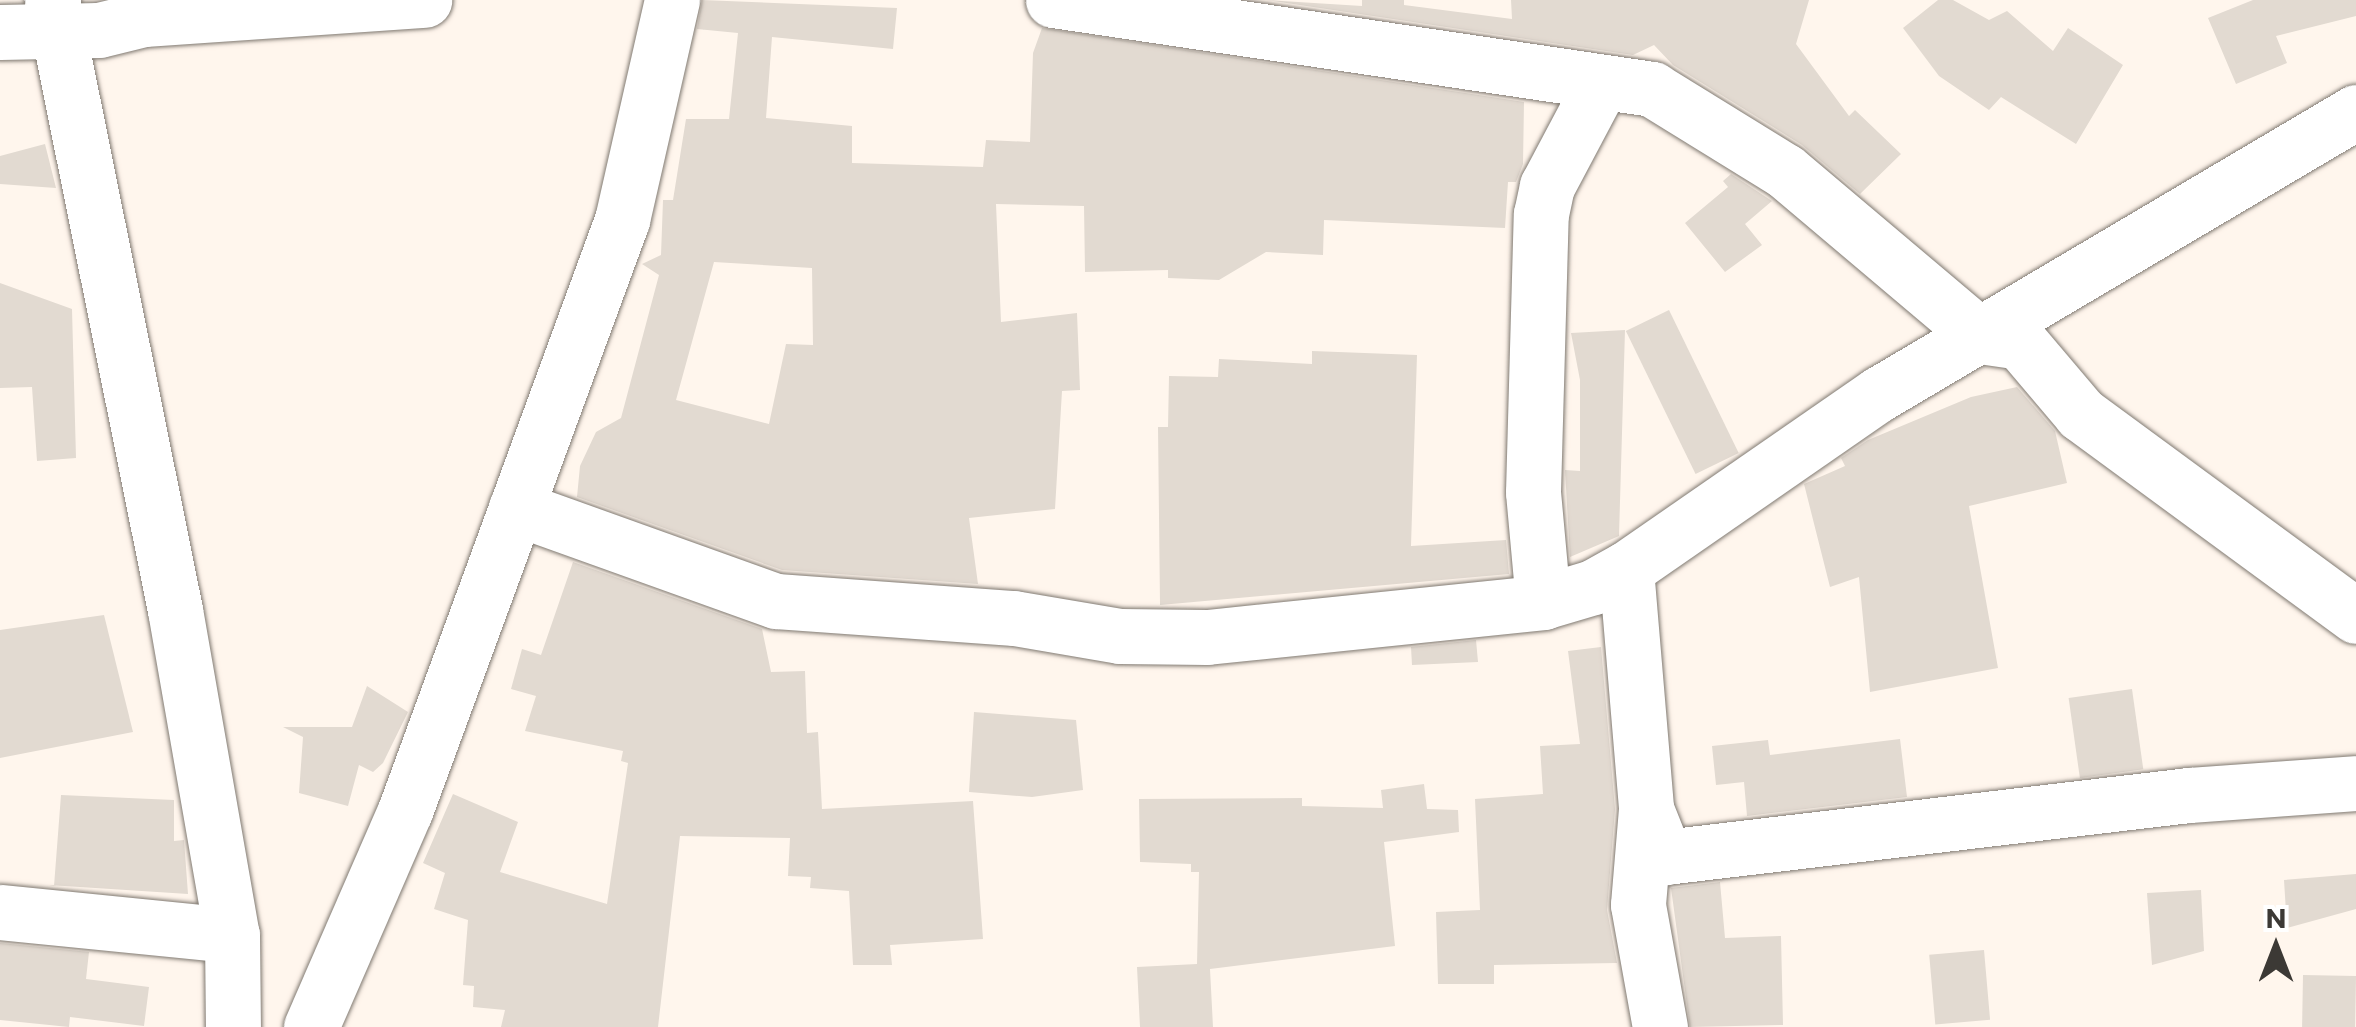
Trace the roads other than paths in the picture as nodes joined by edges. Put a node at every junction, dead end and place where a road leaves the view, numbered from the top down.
1 (424, 0) edge
2 (672, 0) edge
3 (1053, 0) edge
4 (54, 16) edge
5 (0, 32) edge
6 (1601, 84) junction
7 (2356, 112) edge
8 (1980, 336) junction
9 (516, 508) junction
10 (1626, 568) junction
11 (1543, 602) junction
12 (2356, 616) edge
13 (2356, 783) edge
14 (1646, 809) junction
15 (0, 912) edge
16 (232, 935) junction
17 (233, 1027) edge
18 (310, 1027) edge
19 (1660, 1027) edge

1 - 4 street
2 - 9 street
3 - 6 street
4 - 5 street
4 - 16 street
6 - 8 street
6 - 11 street
7 - 8 street
8 - 10 street
8 - 12 street
9 - 11 street
9 - 18 street
10 - 11 street
10 - 14 street
13 - 14 street
14 - 19 street
15 - 16 street
16 - 17 street

